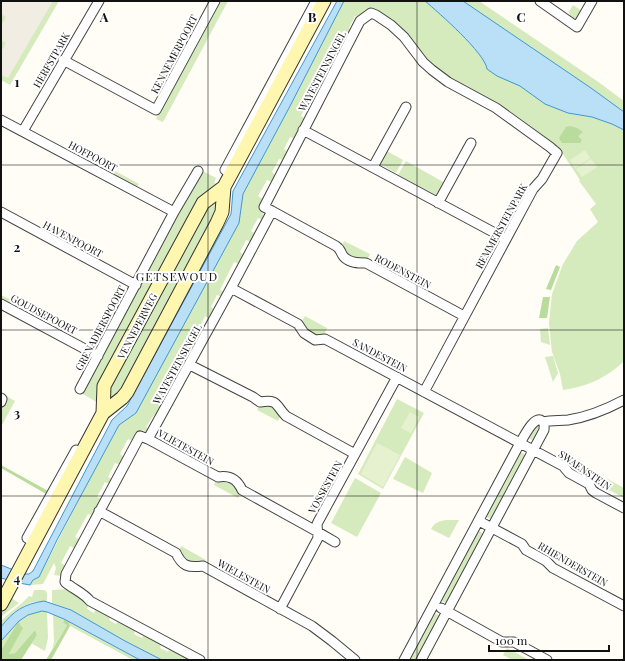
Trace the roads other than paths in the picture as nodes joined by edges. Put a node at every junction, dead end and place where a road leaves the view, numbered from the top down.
1 (99, 1) edge
2 (214, 1) edge
3 (316, 1) edge
4 (324, 1) edge
5 (540, 1) edge
6 (592, 1) edge
7 (371, 13) joint
8 (63, 60) junction
9 (406, 107) dead end
10 (1, 120) edge
11 (303, 130) junction
12 (23, 131) junction
13 (471, 143) dead end
14 (373, 168) junction
15 (198, 171) dead end
16 (231, 174) junction
17 (224, 187) junction
18 (438, 203) junction
19 (272, 211) junction
20 (1, 212) edge
21 (174, 212) junction
22 (506, 239) junction
23 (136, 285) junction
24 (231, 288) junction
25 (1, 304) edge
26 (464, 316) junction
27 (98, 356) junction
28 (190, 365) junction
29 (397, 377) junction
30 (80, 389) dead end
31 (424, 392) junction
32 (624, 401) edge
33 (97, 419) junction
34 (544, 422) junction
35 (148, 439) junction
36 (520, 443) junction
37 (534, 450) junction
38 (355, 454) junction
39 (624, 508) edge
40 (99, 511) junction
41 (479, 521) junction
42 (492, 528) junction
43 (318, 532) junction
44 (335, 542) dead end
45 (3, 600) edge
46 (434, 605) junction
47 (624, 606) edge
48 (280, 609) junction
49 (446, 611) junction
50 (200, 660) edge
51 (355, 660) edge
52 (404, 660) edge
53 (421, 660) edge
54 (547, 660) edge

1 - 8 street, HERFSTPARK
2 - 8 street, KENNEMERPOORT
3 - 16 street, VENNEPERWEG
4 - 16 street, VENNEPERWEG
5 - 6 street
7 - 11 street, WAYESTEINSINGEL
7 - 22 street, REMMERSTEINPARK
8 - 12 street, HERFSTPARK
9 - 14 street
10 - 12 street, HOFPOORT
11 - 14 street
11 - 19 street, WAYESTEINSINGEL
12 - 21 street, HOFPOORT
13 - 18 street
14 - 18 street
15 - 21 street, GRENADIERSPOORT
16 - 17 street, VENNEPERWEG
17 - 33 street, VENNEPERWEG
17 - 33 street, VENNEPERWEG
18 - 22 street
19 - 24 street, WAYESTEINSINGEL
19 - 26 street, RODENSTEIN
20 - 23 street, HAVENPOORT
21 - 23 street, GRENADIERSPOORT
22 - 26 street, REMMERSTEINPARK
23 - 27 street, GRENADIERSPOORT
24 - 28 street, WAYESTEINSINGEL
24 - 29 street, SANDESTEIN
25 - 27 street, GOUDSEPOORT
26 - 31 street, REMMERSTEINPARK
27 - 30 street, GRENADIERSPOORT
28 - 35 street, WAYESTEINSINGEL
28 - 38 street
29 - 31 street, SANDESTEIN
29 - 38 street, VOSSESTEIN
31 - 36 street, SANDESTEIN
32 - 34 street
33 - 45 street, VENNEPERWEG
34 - 36 street
34 - 37 street
35 - 40 street
35 - 43 street, VLIETESTEIN
36 - 37 street, SWAENSTEIN
36 - 41 street
37 - 39 street, SWAENSTEIN
37 - 42 street
38 - 43 street, VOSSESTEIN
40 - 48 street, WIELESTEIN
40 - 50 street
41 - 42 street, RHIENDERSTEIN
41 - 46 street
42 - 47 street, RHIENDERSTEIN
42 - 49 street
43 - 44 street, VLIETESTEIN
43 - 48 street, VOSSESTEIN
46 - 49 street
46 - 52 street
48 - 51 street, WIELESTEIN
49 - 53 street
49 - 54 street

